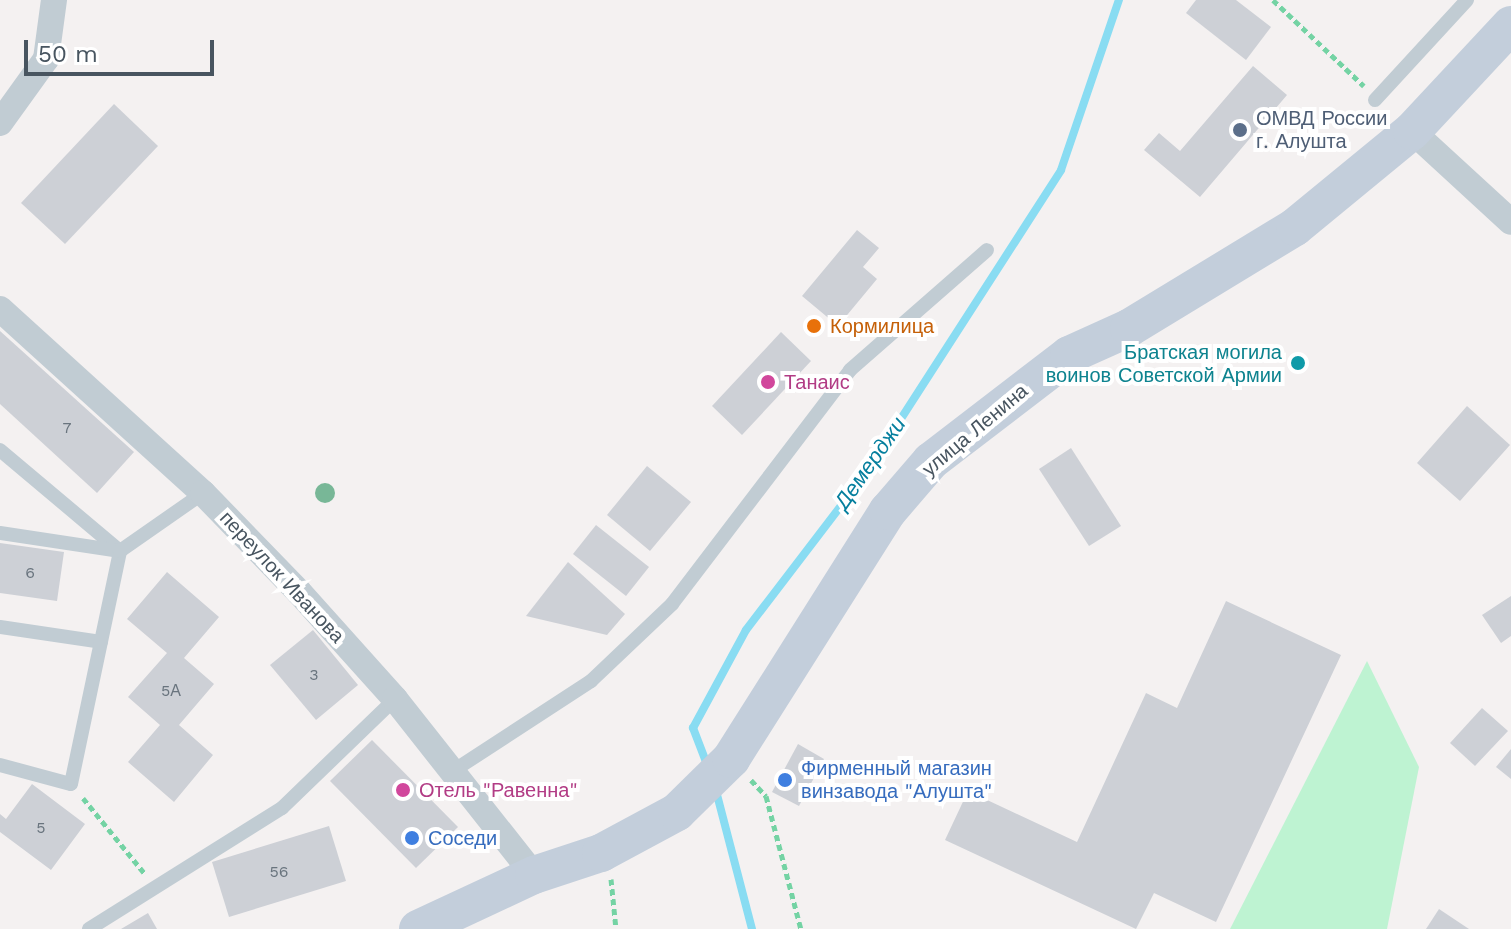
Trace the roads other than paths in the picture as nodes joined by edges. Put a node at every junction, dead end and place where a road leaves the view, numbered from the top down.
1 (54, 0) edge
2 (1467, 0) edge
3 (1511, 25) edge
4 (1375, 100) road end
5 (0, 123) edge
6 (1412, 131) junction
7 (1511, 222) edge
8 (987, 250) dead end
9 (0, 309) edge
10 (0, 450) edge
11 (203, 493) junction
12 (0, 533) edge
13 (120, 551) junction
14 (0, 627) edge
15 (101, 642) junction
16 (395, 699) junction
17 (0, 765) edge
18 (453, 771) junction
19 (534, 875) junction
20 (89, 929) edge
21 (418, 929) edge

1 - 5 street
2 - 4 lane
3 - 6 main road, улица Ленина
6 - 7 street
6 - 19 main road, улица Ленина
8 - 18 lane
9 - 11 street, переулок Иванова
10 - 13 lane
11 - 13 lane
11 - 16 street, переулок Иванова
12 - 13 lane
13 - 15 lane
14 - 15 lane
15 - 17 lane
16 - 18 street, переулок Иванова
16 - 20 lane
18 - 19 street, переулок Иванова
19 - 21 main road, улица Ленина

